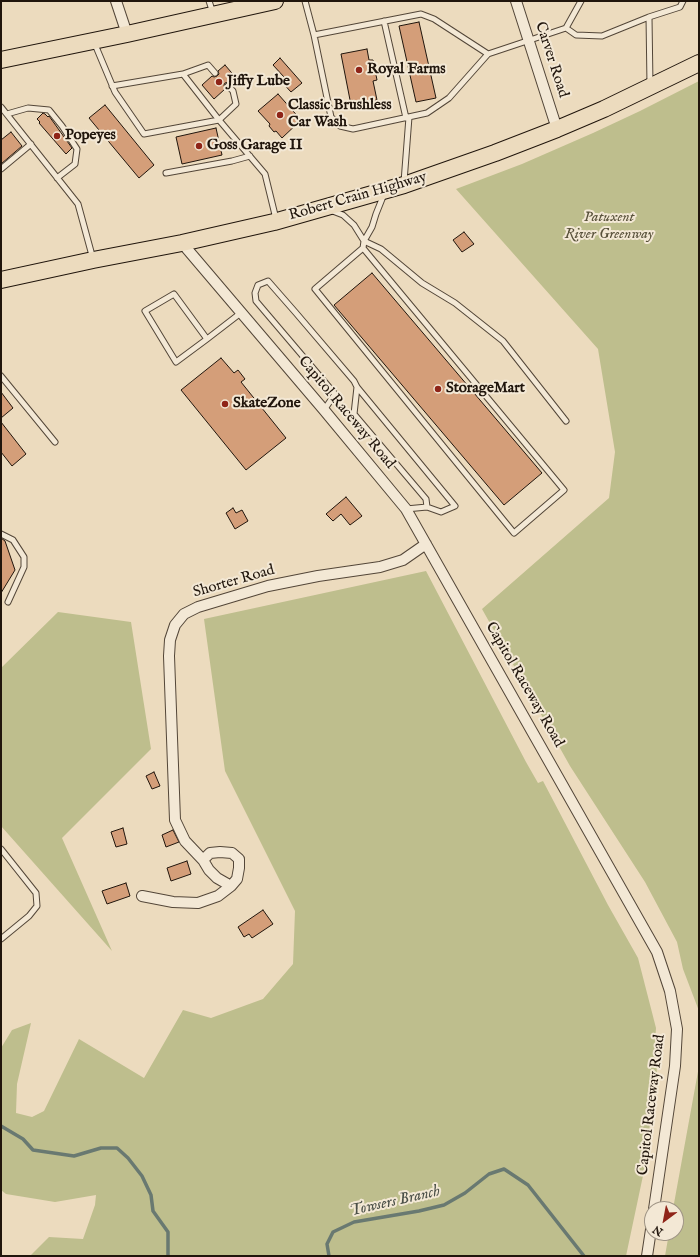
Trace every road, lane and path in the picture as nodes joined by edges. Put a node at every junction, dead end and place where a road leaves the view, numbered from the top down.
1 (116, 1) edge
2 (275, 1) edge
3 (305, 1) edge
4 (516, 1) edge
5 (581, 1) edge
6 (683, 1) edge
7 (251, 4) edge
8 (211, 8) edge
9 (649, 17) junction
10 (384, 21) junction
11 (566, 28) junction
12 (127, 34) junction
13 (314, 34) junction
14 (94, 41) junction
15 (529, 41) junction
16 (488, 54) junction
17 (1, 60) edge
18 (699, 63) edge
19 (216, 73) dead end
20 (183, 74) junction
21 (112, 86) junction
22 (228, 86) dead end
23 (650, 88) junction
24 (1, 107) edge
25 (7, 114) junction
26 (408, 118) junction
27 (219, 120) junction
28 (557, 129) junction
29 (31, 144) junction
30 (250, 156) junction
31 (1, 170) edge
32 (166, 173) dead end
33 (57, 178) junction
34 (404, 185) junction
35 (386, 191) junction
36 (326, 208) junction
37 (276, 221) junction
38 (364, 241) junction
39 (182, 243) junction
40 (363, 248) junction
41 (93, 260) junction
42 (1, 280) edge
43 (242, 312) junction
44 (207, 339) junction
45 (1, 376) edge
46 (357, 387) junction
47 (324, 410) junction
48 (566, 421) dead end
49 (54, 442) dead end
50 (427, 507) junction
51 (406, 509) junction
52 (1, 534) edge
53 (426, 544) junction
54 (8, 602) dead end
55 (1, 849) edge
56 (203, 860) junction
57 (231, 886) junction
58 (142, 896) dead end
59 (1, 939) edge
60 (655, 1201) edge
61 (649, 1241) edge
62 (647, 1256) edge

1 - 12 street
2 - 7 highway
3 - 13 lane
4 - 15 street, Carver Road
5 - 11 lane
6 - 9 lane
7 - 8 highway
8 - 12 highway
9 - 11 lane
9 - 23 lane
10 - 13 lane
10 - 16 lane
10 - 26 lane
11 - 15 lane
12 - 14 highway
13 - 26 lane
14 - 17 highway
14 - 21 lane
15 - 16 lane
15 - 28 street, Carver Road
16 - 26 lane
18 - 23 highway, Robert Crain Highway
19 - 20 lane
20 - 21 lane
20 - 27 lane
21 - 27 lane
22 - 27 lane
23 - 28 highway, Robert Crain Highway
24 - 25 lane
25 - 29 lane
25 - 33 lane
26 - 34 lane
27 - 30 lane
28 - 34 highway, Robert Crain Highway
29 - 31 lane
29 - 33 lane
30 - 32 lane
30 - 37 lane
33 - 41 lane
34 - 35 highway, Robert Crain Highway
35 - 36 highway, Robert Crain Highway
35 - 38 lane
36 - 37 highway, Robert Crain Highway
36 - 38 lane
37 - 39 highway, Robert Crain Highway
38 - 40 lane
38 - 48 lane
39 - 41 highway, Robert Crain Highway
39 - 43 street, Capitol Raceway Road
40 - 40 lane
41 - 42 highway, Robert Crain Highway
43 - 44 lane
43 - 47 street, Capitol Raceway Road
44 - 44 lane
45 - 49 lane
46 - 47 lane
46 - 50 lane
46 - 50 lane
47 - 51 street, Capitol Raceway Road
50 - 51 lane
51 - 53 street, Capitol Raceway Road
52 - 54 lane
53 - 56 street, Shorter Road
53 - 60 street, Capitol Raceway Road
55 - 59 lane
56 - 57 street, Shorter Road
56 - 57 street
57 - 58 street
61 - 62 street

